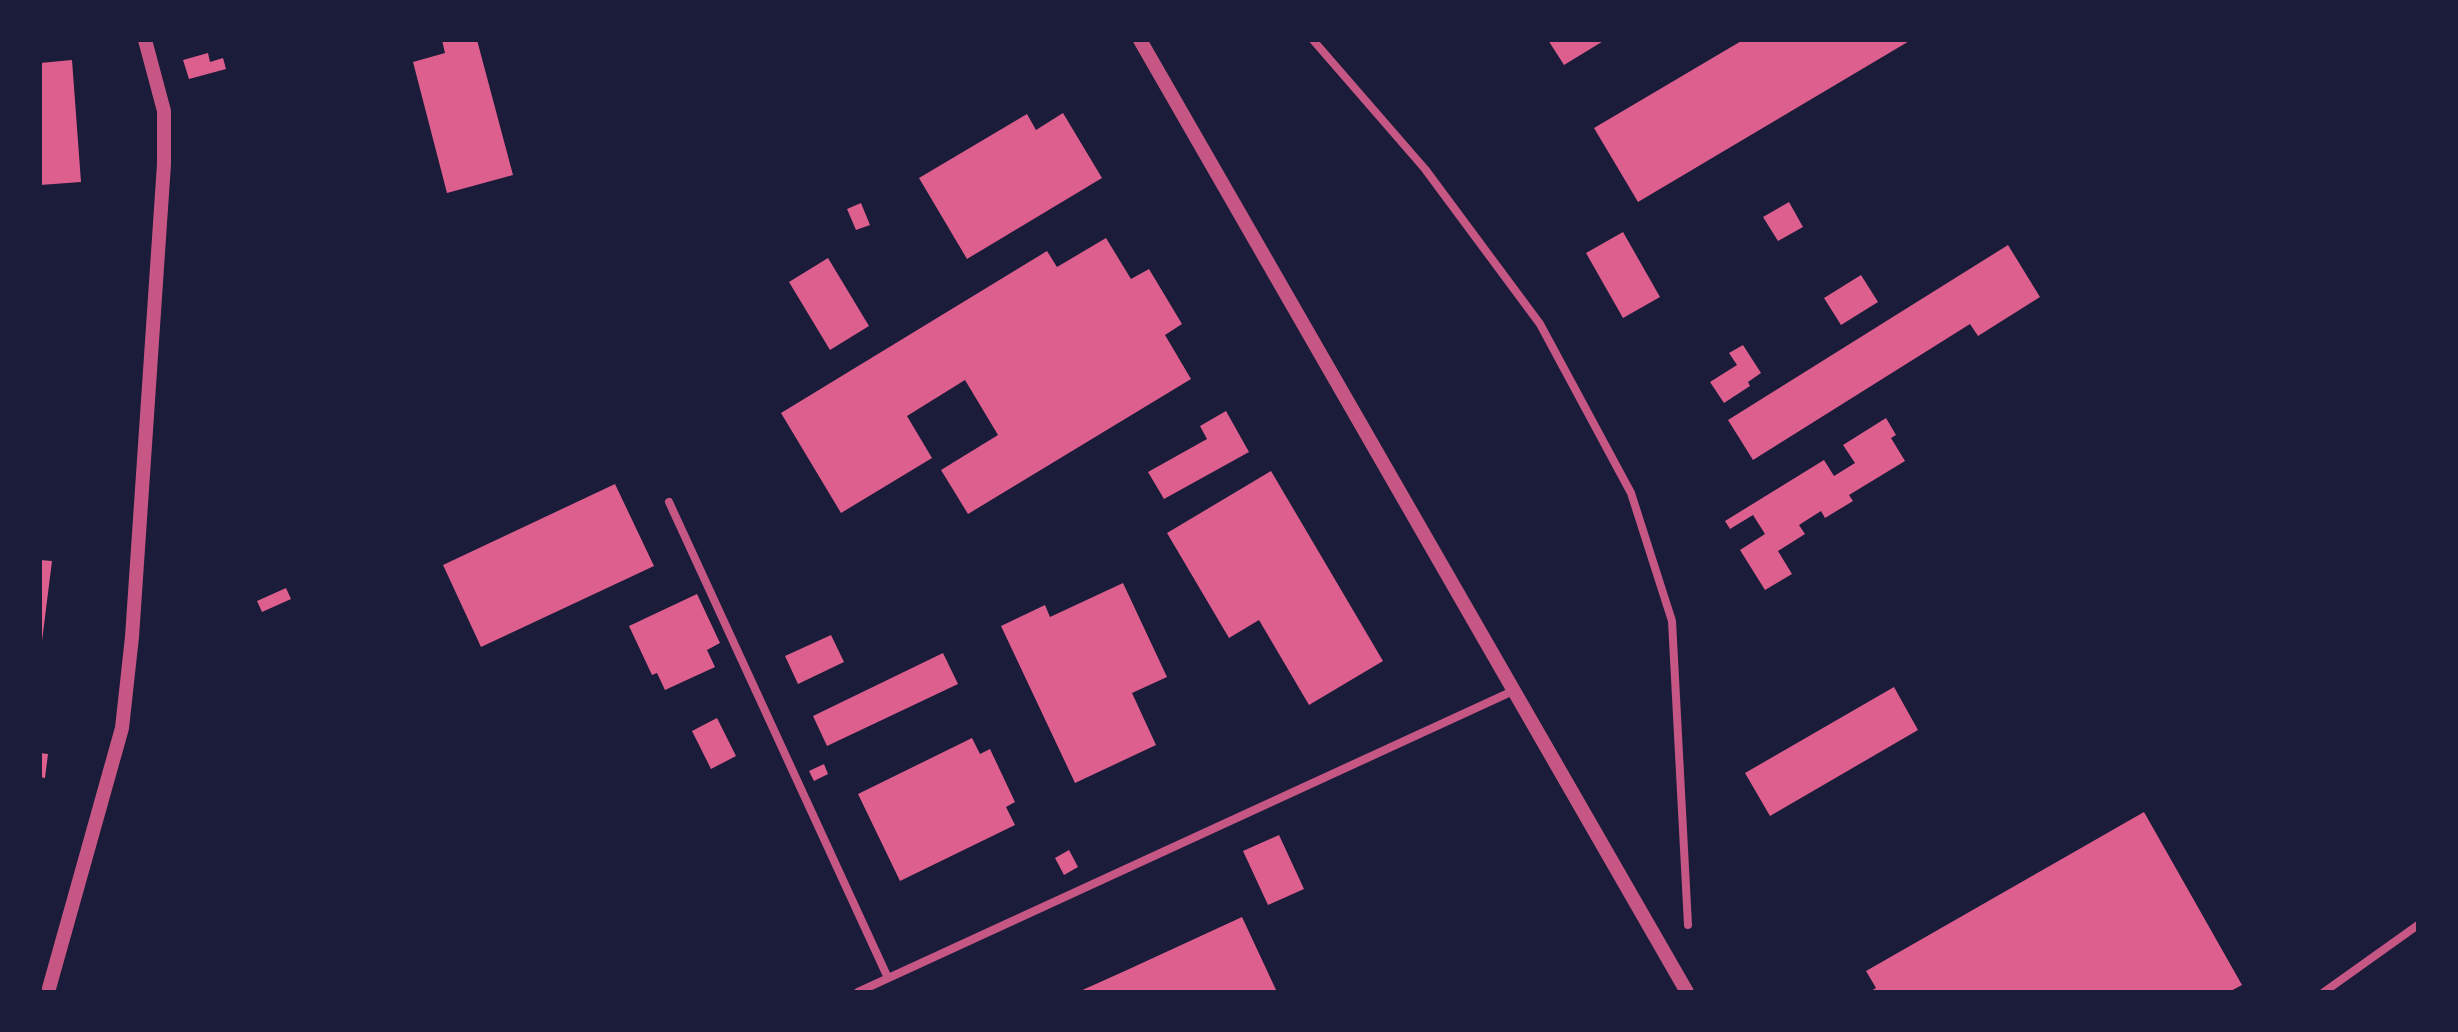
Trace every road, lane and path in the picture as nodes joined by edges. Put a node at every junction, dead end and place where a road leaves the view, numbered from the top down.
1 (145, 40) edge
2 (1140, 40) edge
3 (1313, 40) edge
4 (669, 502) dead end
5 (1513, 691) junction
6 (1688, 925) dead end
7 (2418, 925) edge
8 (888, 978) junction
9 (48, 992) edge
10 (858, 992) edge
11 (1687, 992) edge
12 (2324, 992) edge

1 - 9 street
2 - 5 street
3 - 6 street
4 - 8 street
5 - 8 street
5 - 11 street
7 - 12 street
8 - 10 street

